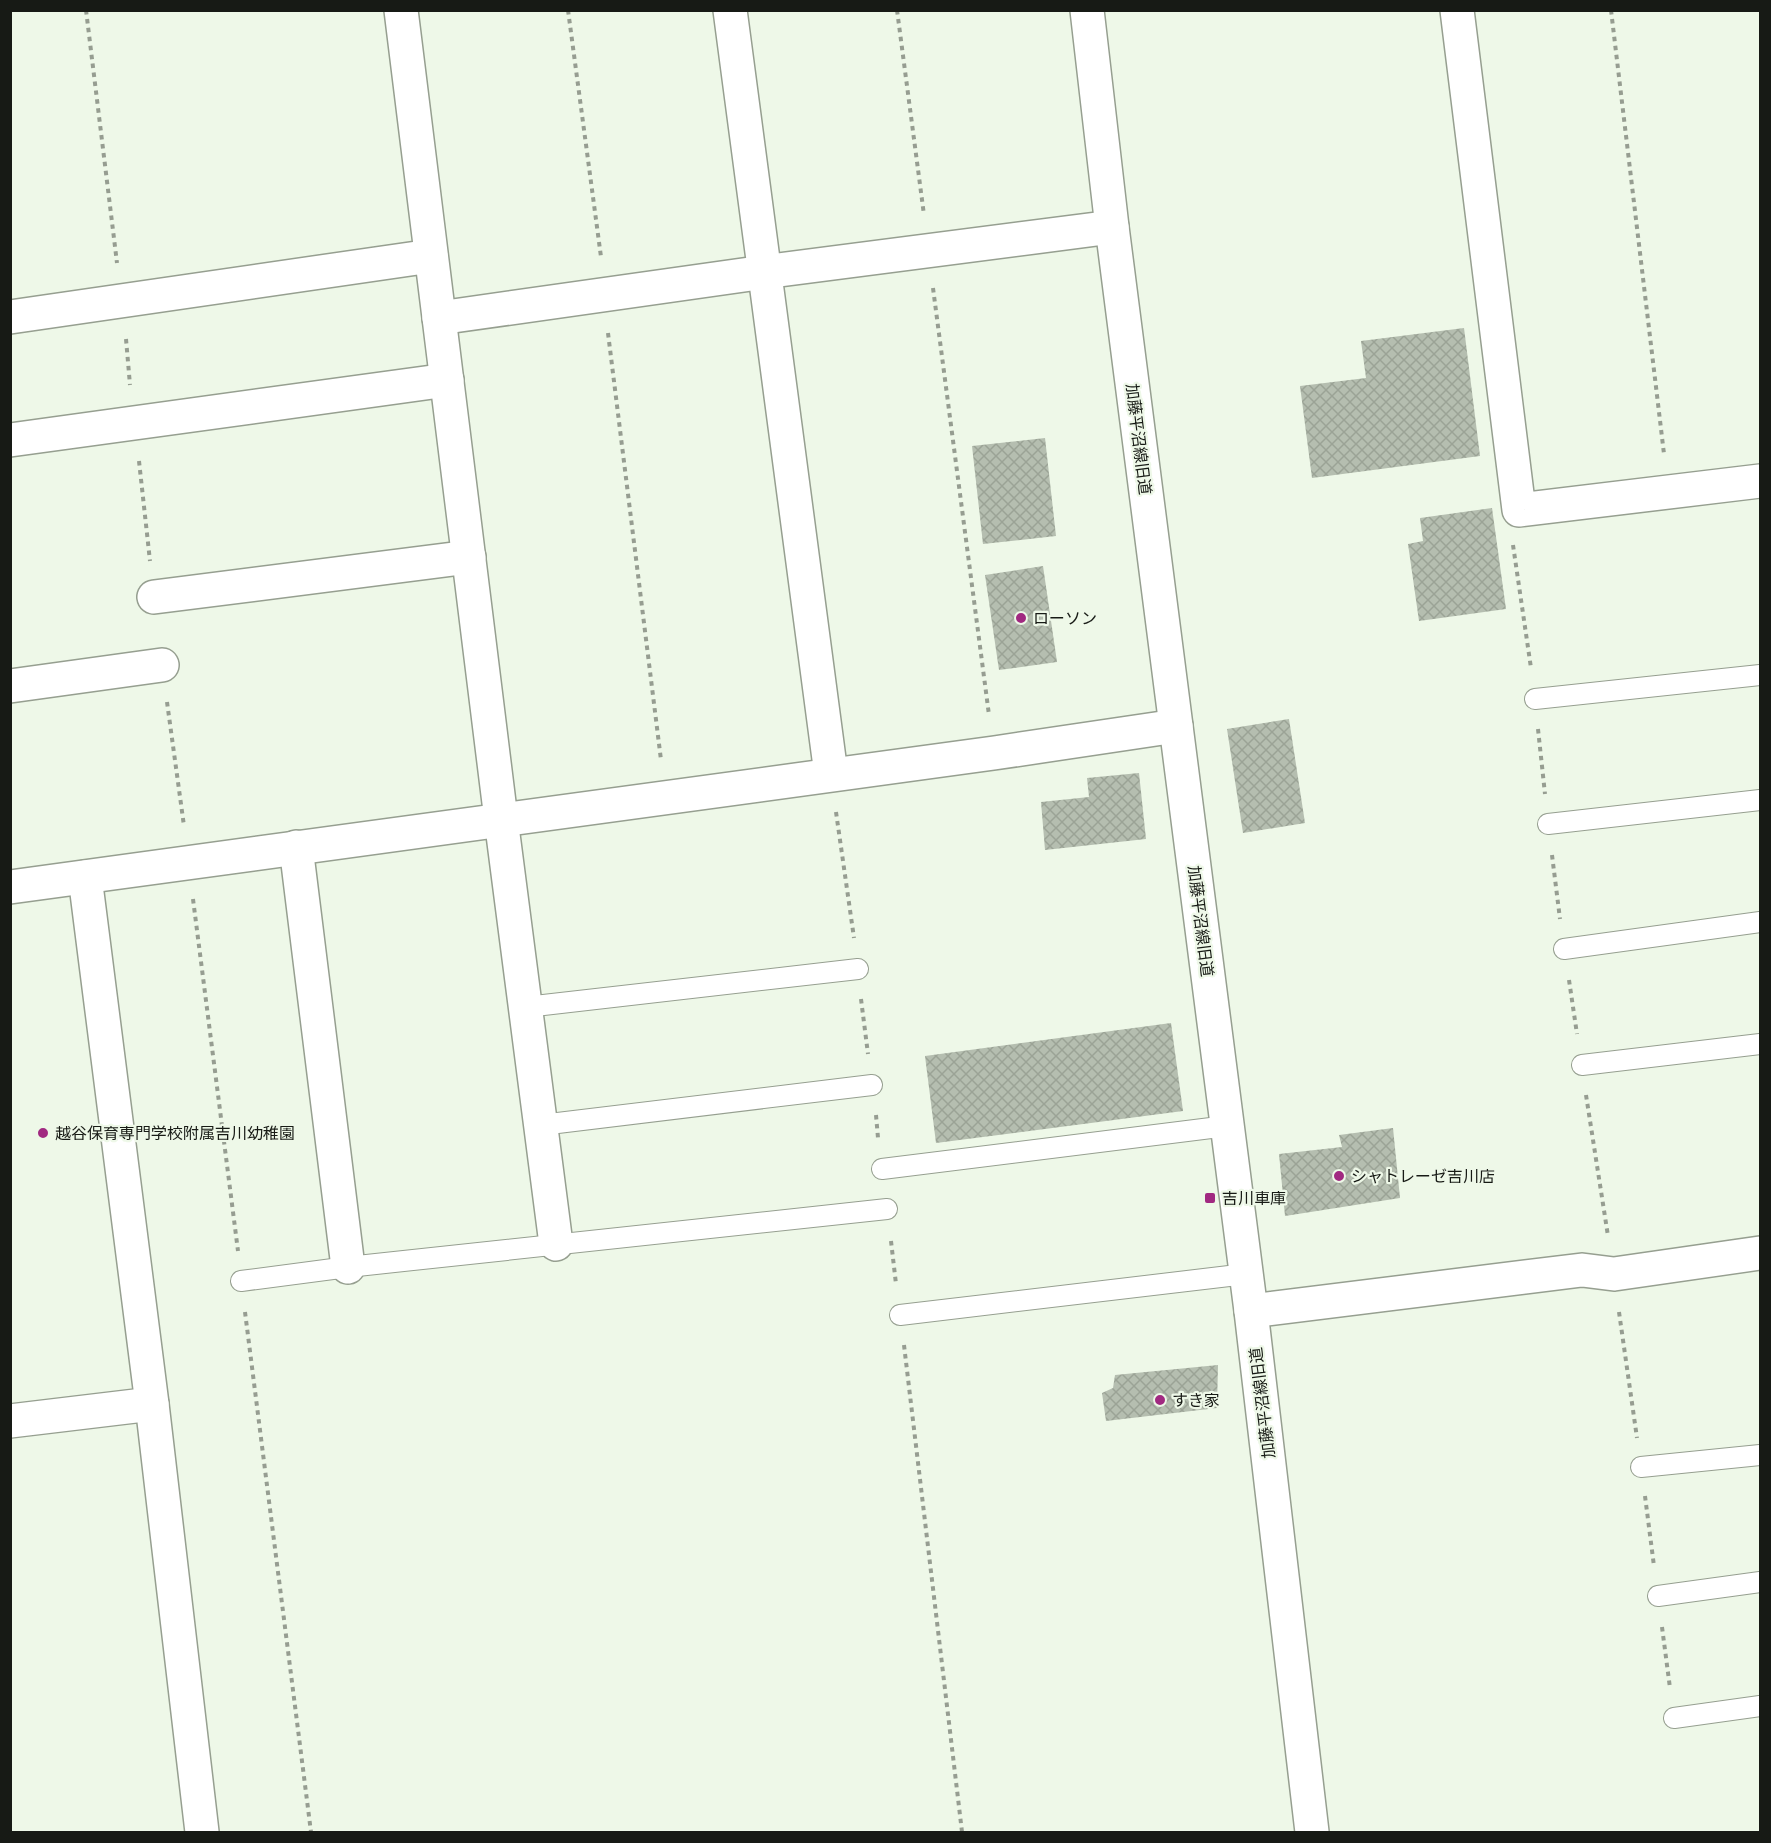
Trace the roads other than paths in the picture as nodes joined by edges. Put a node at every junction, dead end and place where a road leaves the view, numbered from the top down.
1 (401, 10) edge
2 (730, 10) edge
3 (1087, 10) edge
4 (1457, 10) edge
5 (1112, 227) junction
6 (431, 256) junction
7 (764, 272) junction
8 (10, 317) edge
9 (439, 318) junction
10 (447, 380) junction
11 (10, 440) edge
12 (1761, 481) edge
13 (469, 557) junction
14 (154, 597) road end
15 (162, 665) road end
16 (1761, 675) edge
17 (10, 686) edge
18 (1535, 699) road end
19 (1176, 726) junction
20 (831, 774) junction
21 (1761, 800) edge
22 (501, 819) junction
23 (1548, 824) road end
24 (296, 847) junction
25 (85, 877) junction
26 (10, 887) edge
27 (1761, 922) edge
28 (1564, 949) road end
29 (858, 969) dead end
30 (526, 1007) junction
31 (1761, 1044) edge
32 (1582, 1065) road end
33 (872, 1085) dead end
34 (541, 1125) junction
35 (1227, 1126) junction
36 (882, 1169) dead end
37 (887, 1209) dead end
38 (556, 1244) junction
39 (1761, 1253) edge
40 (348, 1267) junction
41 (1246, 1274) junction
42 (241, 1281) road end
43 (1251, 1311) junction
44 (900, 1315) dead end
45 (152, 1404) junction
46 (10, 1421) edge
47 (1761, 1455) edge
48 (1641, 1467) road end
49 (1761, 1582) edge
50 (1658, 1596) road end
51 (1761, 1706) edge
52 (1674, 1718) road end
53 (202, 1833) edge
54 (1312, 1833) edge

1 - 6 street
2 - 7 street
3 - 5 street, 加藤平沼線旧道
4 - 12 street
5 - 7 street
5 - 19 street, 加藤平沼線旧道
6 - 8 street
6 - 9 street
7 - 9 street
7 - 20 street
9 - 10 street
10 - 11 street
10 - 13 street
13 - 14 street
13 - 22 street
15 - 17 street
16 - 18 lane
19 - 20 street
19 - 35 street, 加藤平沼線旧道
20 - 22 street
21 - 23 lane
22 - 24 street
22 - 30 street
24 - 25 street
24 - 40 street
25 - 26 street
25 - 45 street
27 - 28 lane
29 - 30 lane
30 - 34 street
31 - 32 lane
33 - 34 lane
34 - 38 street
35 - 36 lane
35 - 41 street, 加藤平沼線旧道
37 - 38 lane
38 - 40 lane
39 - 43 street
40 - 42 lane
41 - 43 street, 加藤平沼線旧道
41 - 44 lane
43 - 54 street, 加藤平沼線旧道
45 - 46 street
45 - 53 street
47 - 48 lane
49 - 50 lane
51 - 52 lane

